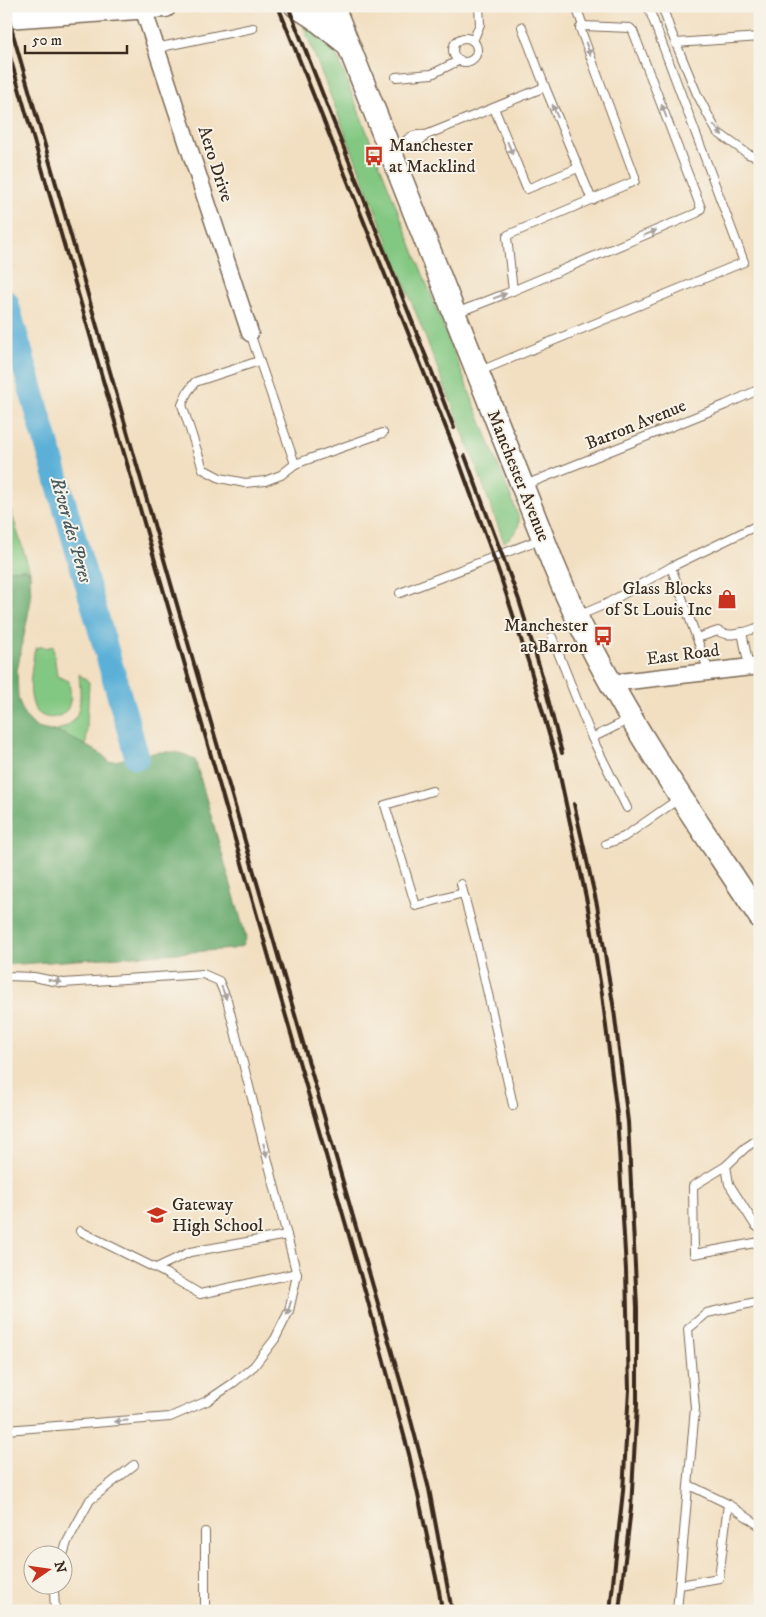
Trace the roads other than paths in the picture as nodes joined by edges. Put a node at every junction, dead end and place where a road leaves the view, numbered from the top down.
1 (296, 6) edge
2 (333, 6) edge
3 (479, 6) edge
4 (576, 6) edge
5 (648, 6) edge
6 (662, 6) edge
7 (154, 7) edge
8 (119, 8) edge
9 (6, 17) edge
10 (583, 26) junction
11 (522, 27) dead end
12 (253, 28) dead end
13 (760, 37) edge
14 (472, 41) junction
15 (676, 43) junction
16 (348, 45) junction
17 (156, 48) junction
18 (460, 60) junction
19 (396, 77) dead end
20 (545, 87) junction
21 (494, 108) junction
22 (396, 148) junction
23 (760, 158) edge
24 (578, 168) junction
25 (592, 200) junction
26 (513, 291) junction
27 (454, 314) junction
28 (250, 333) joint
29 (259, 361) junction
30 (477, 372) junction
31 (760, 390) edge
32 (383, 433) dead end
33 (295, 464) junction
34 (522, 486) junction
35 (758, 525) edge
36 (760, 534) edge
37 (542, 538) junction
38 (671, 567) junction
39 (400, 593) dead end
40 (576, 617) junction
41 (760, 627) edge
42 (742, 632) junction
43 (552, 637) dead end
44 (696, 638) junction
45 (754, 667) edge
46 (708, 672) junction
47 (612, 683) junction
48 (632, 718) junction
49 (592, 738) junction
50 (432, 791) dead end
51 (682, 797) junction
52 (627, 808) dead end
53 (606, 844) dead end
54 (461, 884) dead end
55 (463, 893) junction
56 (760, 917) edge
57 (6, 976) edge
58 (514, 1105) dead end
59 (760, 1138) edge
60 (726, 1166) junction
61 (760, 1229) edge
62 (80, 1231) dead end
63 (287, 1234) junction
64 (760, 1242) edge
65 (156, 1268) junction
66 (297, 1273) junction
67 (760, 1301) edge
68 (6, 1430) edge
69 (134, 1465) dead end
70 (688, 1485) junction
71 (728, 1504) junction
72 (760, 1526) edge
73 (205, 1532) dead end
74 (66, 1544) edge
75 (680, 1585) junction
76 (54, 1594) edge
77 (55, 1611) edge
78 (204, 1611) edge
79 (677, 1611) edge

1 - 16 main road
2 - 16 main road, Manchester Avenue
3 - 14 lane
4 - 10 lane
5 - 30 lane
6 - 15 lane
7 - 8 main road
7 - 17 street, Aero Drive
8 - 9 main road
10 -> 25 lane
26 -> 10 lane
11 - 20 lane
12 - 17 lane
13 - 15 lane
14 - 18 lane
14 - 18 lane
15 -> 23 lane
16 - 22 main road, Manchester Avenue
17 - 28 street, Aero Drive
18 - 19 lane
20 - 21 lane
24 -> 20 lane
21 - 22 lane
21 -> 24 lane
22 - 27 main road, Manchester Avenue
24 - 25 lane
25 - 26 lane
27 -> 26 lane
27 - 30 main road, Manchester Avenue
28 - 29 lane
29 - 33 lane
29 - 33 lane
30 - 34 main road, Manchester Avenue
31 - 34 lane, Barron Avenue
32 - 33 lane
34 - 37 main road, Manchester Avenue
35 - 36 lane
35 - 38 lane
37 - 39 lane
37 - 40 main road, Manchester Avenue
38 - 40 lane
38 - 44 lane
40 - 47 main road, Manchester Avenue
41 - 42 lane
42 - 44 lane
42 - 45 lane
43 - 49 lane
44 - 46 lane
45 - 46 street, East Road
46 - 47 street, East Road
47 - 48 main road, Manchester Avenue
48 - 49 lane
48 - 51 main road, Manchester Avenue
49 - 52 lane
50 - 55 lane
51 - 53 lane
51 - 56 main road, Manchester Avenue
54 - 55 lane
55 - 58 lane
57 -> 63 lane
59 - 60 lane
60 - 61 lane
60 - 64 lane
62 - 65 lane
63 - 65 lane
63 - 66 lane
65 - 66 lane
66 -> 68 lane
67 - 70 lane
69 - 74 lane
70 - 71 lane
70 - 75 lane
71 - 72 lane
71 - 75 lane
73 - 78 lane
75 - 79 lane
76 - 77 lane

